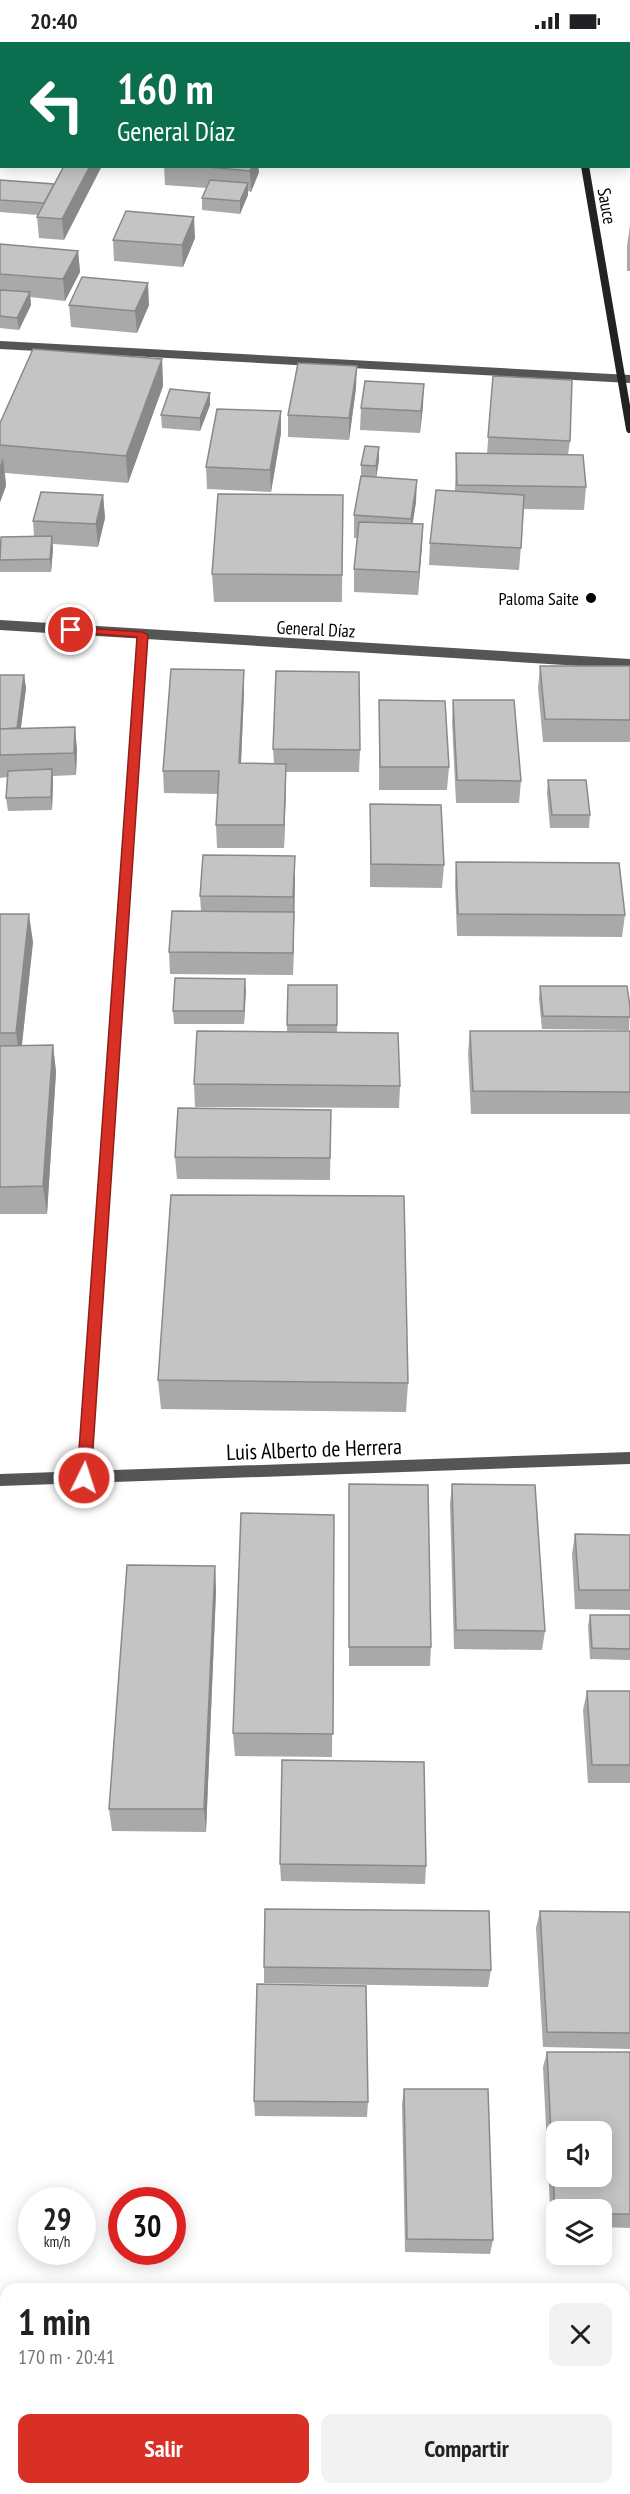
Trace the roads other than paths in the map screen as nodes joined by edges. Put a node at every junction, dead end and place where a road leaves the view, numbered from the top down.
1 (585, 168) edge
2 (0, 345) edge
3 (626, 379) edge
4 (630, 429) edge
5 (0, 625) edge
6 (143, 635) junction
7 (630, 664) edge
8 (630, 1458) edge
9 (84, 1478) junction
10 (0, 1480) edge

1 - 3 street, Sauce
2 - 3 street
3 - 4 street, Sauce
5 - 6 street, General Díaz
6 - 7 street, General Díaz
6 - 9 street
8 - 9 street, Luis Alberto de Herrera
9 - 10 street, Luis Alberto de Herrera

